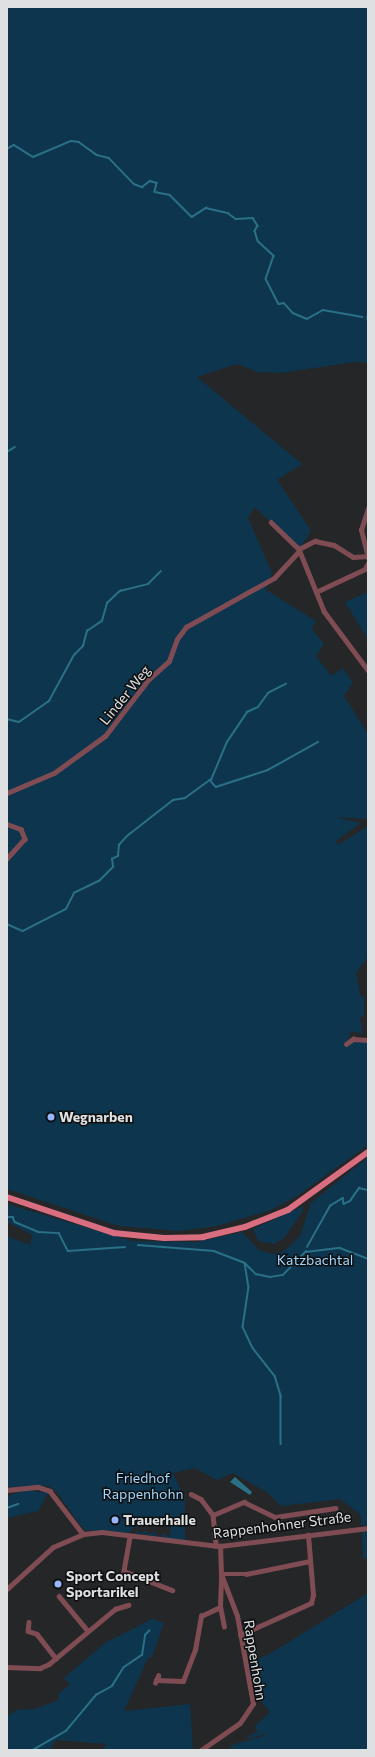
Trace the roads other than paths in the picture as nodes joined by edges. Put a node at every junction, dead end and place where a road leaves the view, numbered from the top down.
1 (368, 508) edge
2 (272, 522) dead end
3 (299, 550) junction
4 (368, 556) edge
5 (368, 560) edge
6 (368, 563) edge
7 (318, 591) junction
8 (368, 670) edge
9 (7, 794) edge
10 (7, 824) edge
11 (7, 859) edge
12 (368, 1040) edge
13 (346, 1044) dead end
14 (368, 1152) edge
15 (7, 1197) edge
16 (7, 1490) edge
17 (190, 1494) dead end
18 (335, 1508) dead end
19 (213, 1515) junction
20 (368, 1528) edge
21 (83, 1534) junction
22 (308, 1535) junction
23 (130, 1537) junction
24 (218, 1546) junction
25 (310, 1560) junction
26 (221, 1574) junction
27 (7, 1589) edge
28 (172, 1590) dead end
29 (59, 1596) dead end
30 (128, 1605) dead end
31 (220, 1607) junction
32 (29, 1622) dead end
33 (224, 1627) dead end
34 (88, 1631) junction
35 (240, 1635) junction
36 (56, 1658) junction
37 (7, 1667) edge
38 (156, 1680) dead end
39 (201, 1750) edge

1 - 4 street
2 - 3 street
3 - 4 street
3 - 7 street
3 - 9 street, Linder Weg
4 - 5 street
6 - 7 street
7 - 8 street
10 - 11 street
12 - 13 street
14 - 15 main road
16 - 21 street
17 - 19 street
18 - 19 street
19 - 24 street, Rappenhohn
20 - 22 street, Rappenhohner Straße
21 - 23 street, Rappenhohner Straße
21 - 27 street, Rappenhohner Straße
22 - 24 street, Rappenhohner Straße
22 - 25 street
23 - 24 street, Rappenhohner Straße
23 - 28 street
24 - 26 street, Rappenhohn
25 - 26 street
25 - 35 street
26 - 31 street, Rappenhohn
26 - 35 street, Rappenhohn
29 - 34 street
30 - 34 street
31 - 33 street, Rappenhohn
31 - 38 street
32 - 36 street
34 - 36 street
35 - 39 street, Rappenhohn
36 - 37 street

